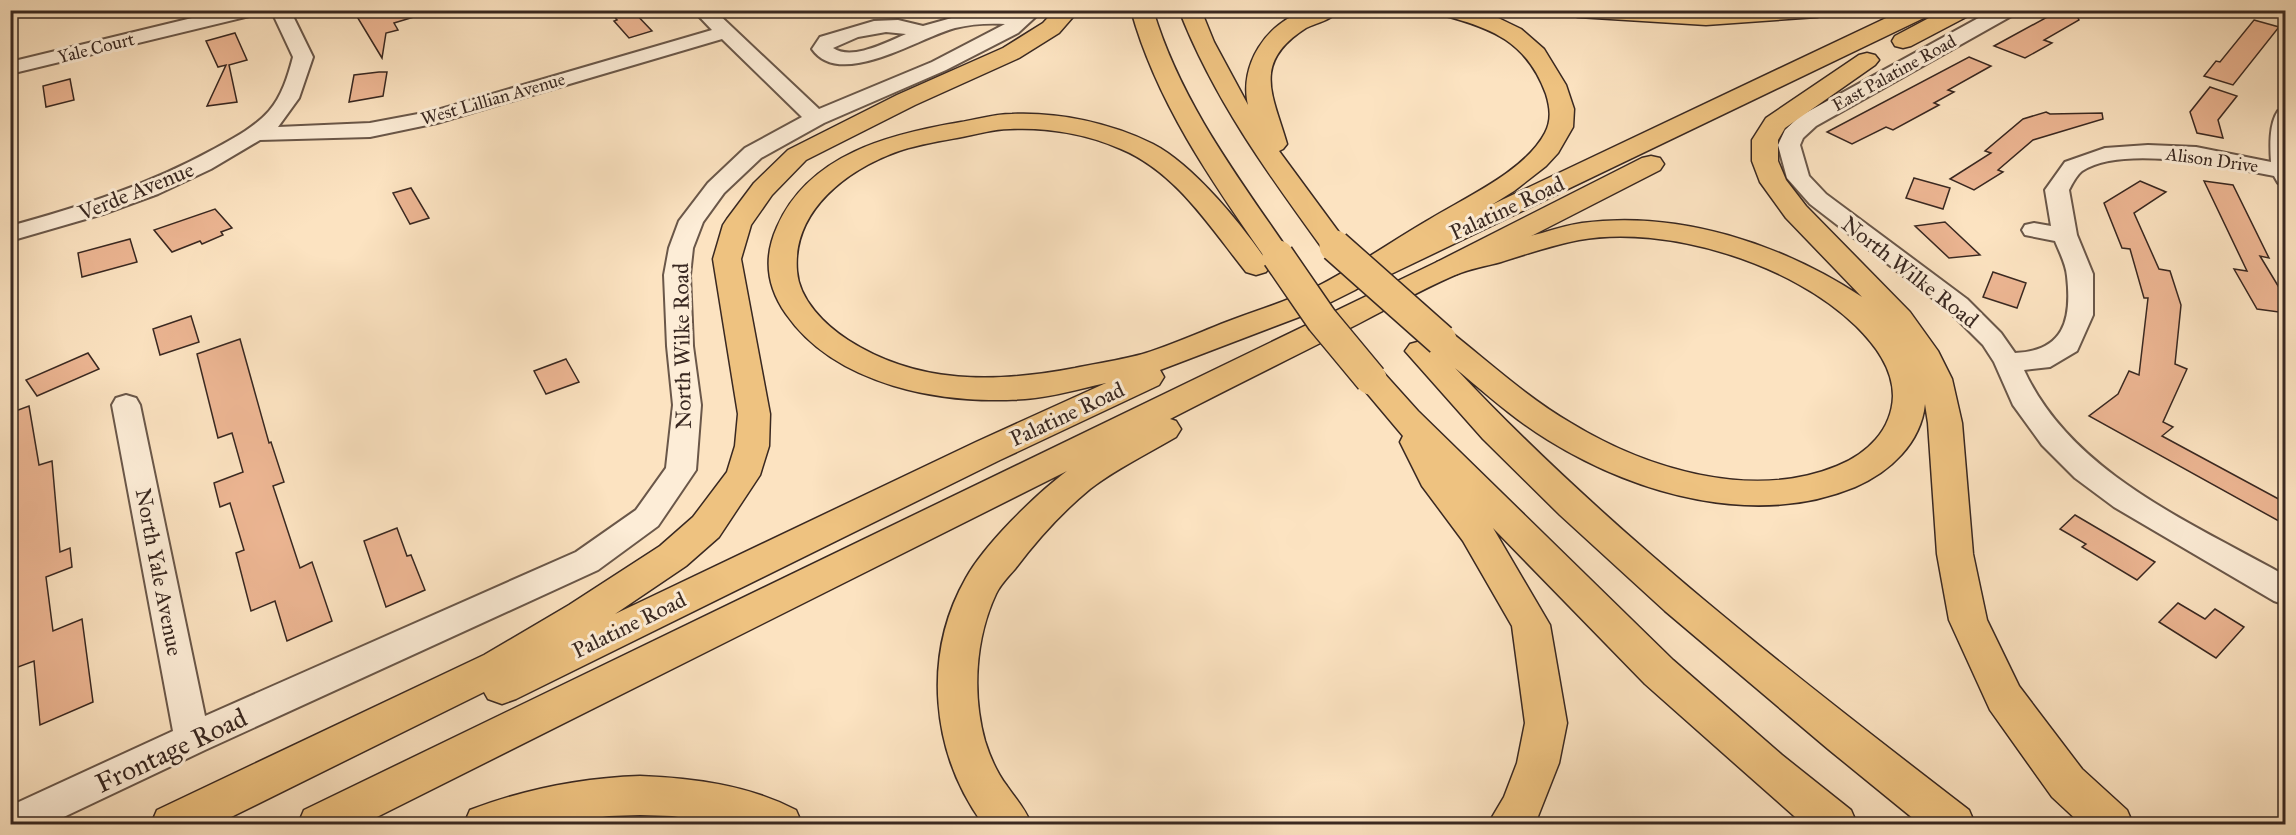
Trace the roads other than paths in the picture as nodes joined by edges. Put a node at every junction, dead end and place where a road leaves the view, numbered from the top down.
1 (251, 10) edge
2 (280, 10) edge
3 (702, 10) edge
4 (1068, 10) edge
5 (1142, 10) edge
6 (1190, 10) edge
7 (1328, 10) edge
8 (1450, 10) edge
9 (1578, 10) edge
10 (1817, 10) edge
11 (1922, 10) edge
12 (1962, 10) edge
13 (2008, 10) edge
14 (1029, 15) edge
15 (724, 32) junction
16 (922, 33) dead end
17 (1867, 60) junction
18 (10, 68) edge
19 (2286, 116) edge
20 (816, 118) junction
21 (255, 134) junction
22 (1789, 145) joint
23 (1280, 169) junction
24 (2284, 175) edge
25 (2034, 230) dead end
26 (10, 234) edge
27 (2066, 235) junction
28 (1267, 261) junction
29 (1447, 268) junction
30 (1334, 310) junction
31 (1431, 345) junction
32 (2007, 362) junction
33 (126, 405) dead end
34 (1406, 419) junction
35 (2286, 592) edge
36 (333, 677) joint
37 (192, 739) junction
38 (11, 825) edge
39 (173, 825) edge
40 (215, 825) edge
41 (320, 825) edge
42 (486, 825) edge
43 (780, 825) edge
44 (1009, 825) edge
45 (1510, 825) edge
46 (1835, 825) edge
47 (1953, 825) edge
48 (2111, 825) edge

1 - 18 street, Yale Court
2 - 21 street
3 - 15 street
4 - 39 main road
5 - 28 main road
6 - 23 main road
7 - 23 main road
8 - 30 main road
9 - 10 main road
11 - 30 main road, Palatine Road
12 - 17 main road, Palatine Road
13 - 22 street, East Palatine Road
14 - 16 street
14 - 20 street, North Wilke Road
15 - 20 street
15 - 21 street, West Lillian Avenue
17 - 29 main road, Palatine Road
17 - 48 main road
19 - 24 street
20 - 36 street, North Wilke Road
21 - 26 street, Verde Avenue
22 - 32 street, North Wilke Road
23 - 31 main road, bridge
24 - 27 street, Alison Drive
25 - 27 street
27 - 32 street, Alison Drive
28 - 30 main road, bridge
28 - 30 main road
29 - 30 main road, Palatine Road
29 - 31 main road
30 - 34 main road, bridge
30 - 40 main road, Palatine Road
30 - 41 main road, Palatine Road
30 - 44 main road
31 - 47 main road
32 - 35 street, North Wilke Road
33 - 37 street, North Yale Avenue
34 - 45 main road
34 - 46 main road
36 - 37 street, Frontage Road
37 - 38 street, Frontage Road
42 - 43 main road

